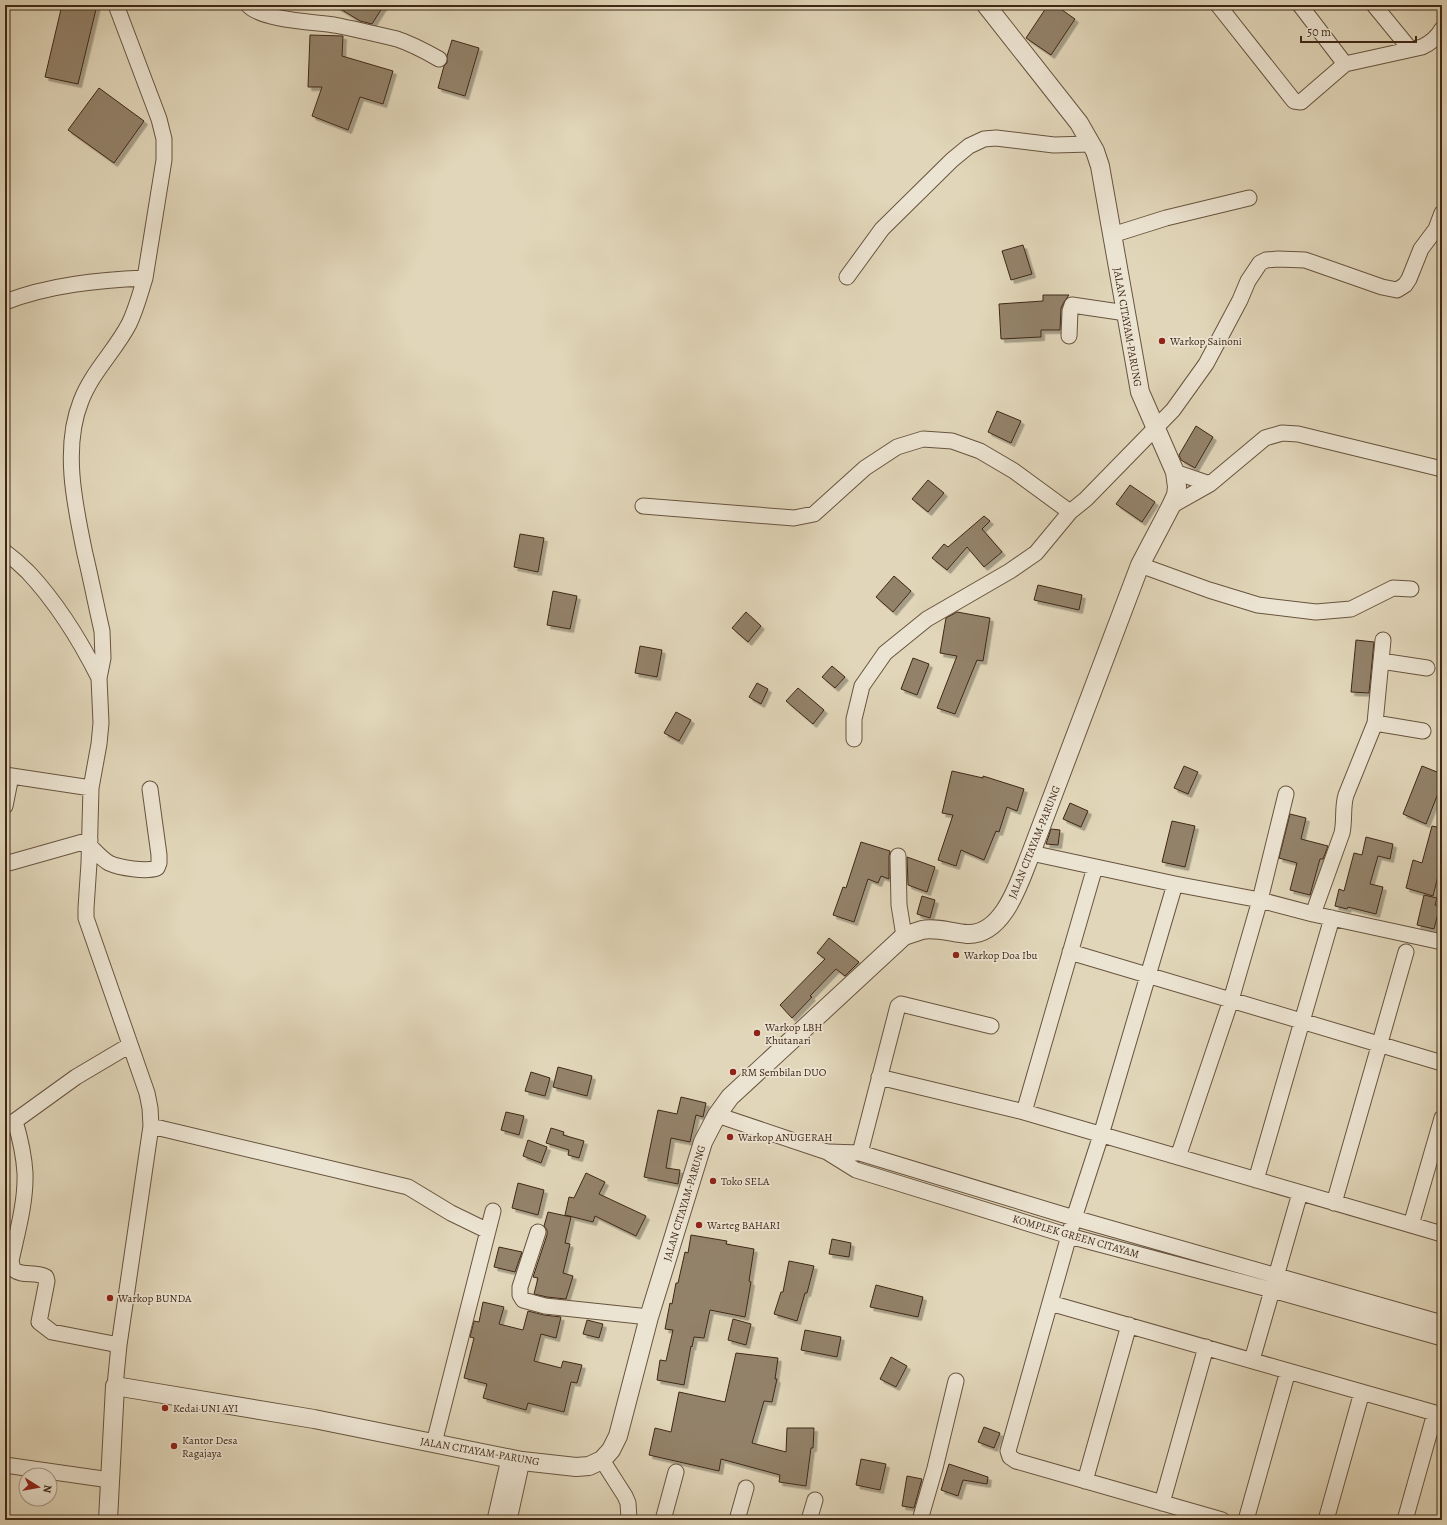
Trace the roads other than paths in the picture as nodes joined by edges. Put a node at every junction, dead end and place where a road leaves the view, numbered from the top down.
1 (116, 5) edge
2 (248, 5) edge
3 (986, 5) edge
4 (1218, 5) edge
5 (1300, 5) edge
6 (1377, 6) edge
7 (1442, 29) edge
8 (1410, 49) junction
9 (439, 59) dead end
10 (1345, 64) junction
11 (1091, 144) junction
12 (1249, 198) dead end
13 (1442, 214) edge
14 (1112, 235) junction
15 (847, 277) dead end
16 (145, 278) junction
17 (5, 302) edge
18 (1126, 313) junction
19 (1069, 336) dead end
20 (1155, 426) junction
21 (1170, 460) junction
22 (1442, 469) edge
23 (1210, 484) junction
24 (643, 506) dead end
25 (1171, 506) junction
26 (1070, 512) junction
27 (5, 552) edge
28 (1140, 565) junction
29 (5, 567) edge
30 (22, 567) junction
31 (1411, 589) dead end
32 (1384, 640) dead end
33 (1381, 661) junction
34 (1427, 668) dead end
35 (99, 678) junction
36 (1375, 723) junction
37 (1423, 731) dead end
38 (854, 738) dead end
39 (8, 775) edge
40 (92, 788) junction
41 (150, 789) dead end
42 (1286, 794) dead end
43 (5, 806) edge
44 (93, 847) junction
45 (1031, 853) junction
46 (898, 856) dead end
47 (5, 864) edge
48 (1095, 867) junction
49 (1174, 884) junction
50 (1260, 900) junction
51 (1314, 914) junction
52 (1332, 918) junction
53 (904, 936) junction
54 (1442, 942) edge
55 (1070, 952) junction
56 (1406, 952) dead end
57 (1148, 975) junction
58 (1231, 1000) junction
59 (1302, 1021) junction
60 (991, 1026) dead end
61 (1380, 1044) junction
62 (130, 1045) junction
63 (1442, 1062) edge
64 (879, 1077) junction
65 (1024, 1112) junction
66 (717, 1116) junction
67 (1442, 1118) edge
68 (10, 1124) edge
69 (151, 1126) junction
70 (1102, 1135) junction
71 (827, 1152) junction
72 (860, 1153) junction
73 (1178, 1157) junction
74 (1256, 1180) junction
75 (1300, 1193) junction
76 (1334, 1203) junction
77 (493, 1211) dead end
78 (1074, 1218) junction
79 (1411, 1225) junction
80 (488, 1231) junction
81 (538, 1232) dead end
82 (1442, 1234) edge
83 (1069, 1236) junction
84 (1274, 1283) junction
85 (1050, 1303) junction
86 (649, 1317) junction
87 (1442, 1323) edge
88 (1129, 1325) junction
89 (1442, 1338) edge
90 (119, 1345) junction
91 (1206, 1347) junction
92 (1252, 1360) junction
93 (1288, 1371) junction
94 (956, 1381) dead end
95 (115, 1386) junction
96 (1362, 1392) junction
97 (1439, 1414) edge
98 (434, 1443) junction
99 (516, 1460) junction
100 (602, 1460) junction
101 (5, 1465) edge
102 (676, 1472) dead end
103 (110, 1480) junction
104 (1085, 1481) junction
105 (746, 1488) dead end
106 (815, 1500) dead end
107 (1162, 1503) junction
108 (629, 1519) edge
109 (108, 1520) edge
110 (495, 1520) edge
111 (509, 1520) edge
112 (662, 1520) edge
113 (737, 1520) edge
114 (809, 1520) edge
115 (920, 1520) edge
116 (1222, 1520) edge
117 (1246, 1520) edge
118 (1326, 1520) edge
119 (1405, 1520) edge

1 - 16 street
2 - 9 street
3 - 11 street, JALAN CITAYAM-PARUNG
4 - 10 street
5 - 10 street
6 - 8 street
7 - 8 street
8 - 10 street
11 - 14 street, JALAN CITAYAM-PARUNG
11 - 15 street
12 - 14 street
13 - 20 street
14 - 18 street, JALAN CITAYAM-PARUNG
16 - 17 street
16 - 35 street
18 - 19 street
18 - 20 street, JALAN CITAYAM-PARUNG
20 - 21 street, JALAN CITAYAM-PARUNG
20 - 26 street
21 - 23 street
21 - 25 street, JALAN CITAYAM-PARUNG
22 - 23 street
23 - 25 street
24 - 26 street
25 - 28 street, JALAN CITAYAM-PARUNG
26 - 38 street
27 - 30 street
28 - 31 street
28 - 45 street, JALAN CITAYAM-PARUNG
29 - 30 street
30 - 35 street
32 - 33 street
33 - 34 street
33 - 36 street
35 - 40 street
36 - 37 street
36 - 51 street
39 - 40 street
39 - 43 street
40 - 44 street
41 - 44 street
42 - 50 street
44 - 47 street
44 - 62 street
45 - 48 street
45 - 53 street, JALAN CITAYAM-PARUNG
46 - 53 street
48 - 49 street
48 - 55 street
49 - 50 street
49 - 57 street
50 - 51 street
50 - 58 street
51 - 52 street
52 - 54 street
52 - 59 street
53 - 66 street, JALAN CITAYAM-PARUNG
55 - 57 street
55 - 65 street
56 - 61 street
57 - 58 street
57 - 70 street
58 - 59 street
58 - 73 street
59 - 61 street
59 - 74 street
60 - 64 street
61 - 63 street
61 - 76 street
62 - 68 street
62 - 69 street
64 - 65 street
64 - 72 street
65 - 70 street
66 - 71 street, KOMPLEK GREEN CITAYAM
66 - 86 street, JALAN CITAYAM-PARUNG
67 - 79 street
68 - 90 street
69 - 80 street
69 - 90 street
70 - 73 street
70 - 78 street
71 - 72 street
71 - 83 street, KOMPLEK GREEN CITAYAM
72 - 78 street
73 - 74 street
74 - 75 street
75 - 76 street
75 - 84 street
76 - 79 street
77 - 80 street
78 - 83 street
78 - 84 street
79 - 82 street
80 - 98 street
81 - 86 street
83 - 84 street, KOMPLEK GREEN CITAYAM
83 - 85 street
84 - 87 street
84 - 89 street, KOMPLEK GREEN CITAYAM
84 - 92 street
85 - 88 street
85 - 104 street
86 - 100 street, JALAN CITAYAM-PARUNG
88 - 91 street
88 - 104 street
90 - 95 street
91 - 92 street
91 - 107 street
92 - 93 street
93 - 96 street
93 - 117 street
94 - 115 street
95 - 98 street, JALAN CITAYAM-PARUNG
95 - 103 street
96 - 97 street
96 - 118 street
97 - 119 street
98 - 99 street, JALAN CITAYAM-PARUNG
99 - 100 street, JALAN CITAYAM-PARUNG
99 - 110 street
99 - 111 street
100 - 108 street
101 - 103 street
102 - 112 street
103 - 109 street
104 - 107 street
105 - 113 street
106 - 114 street
107 - 116 street

